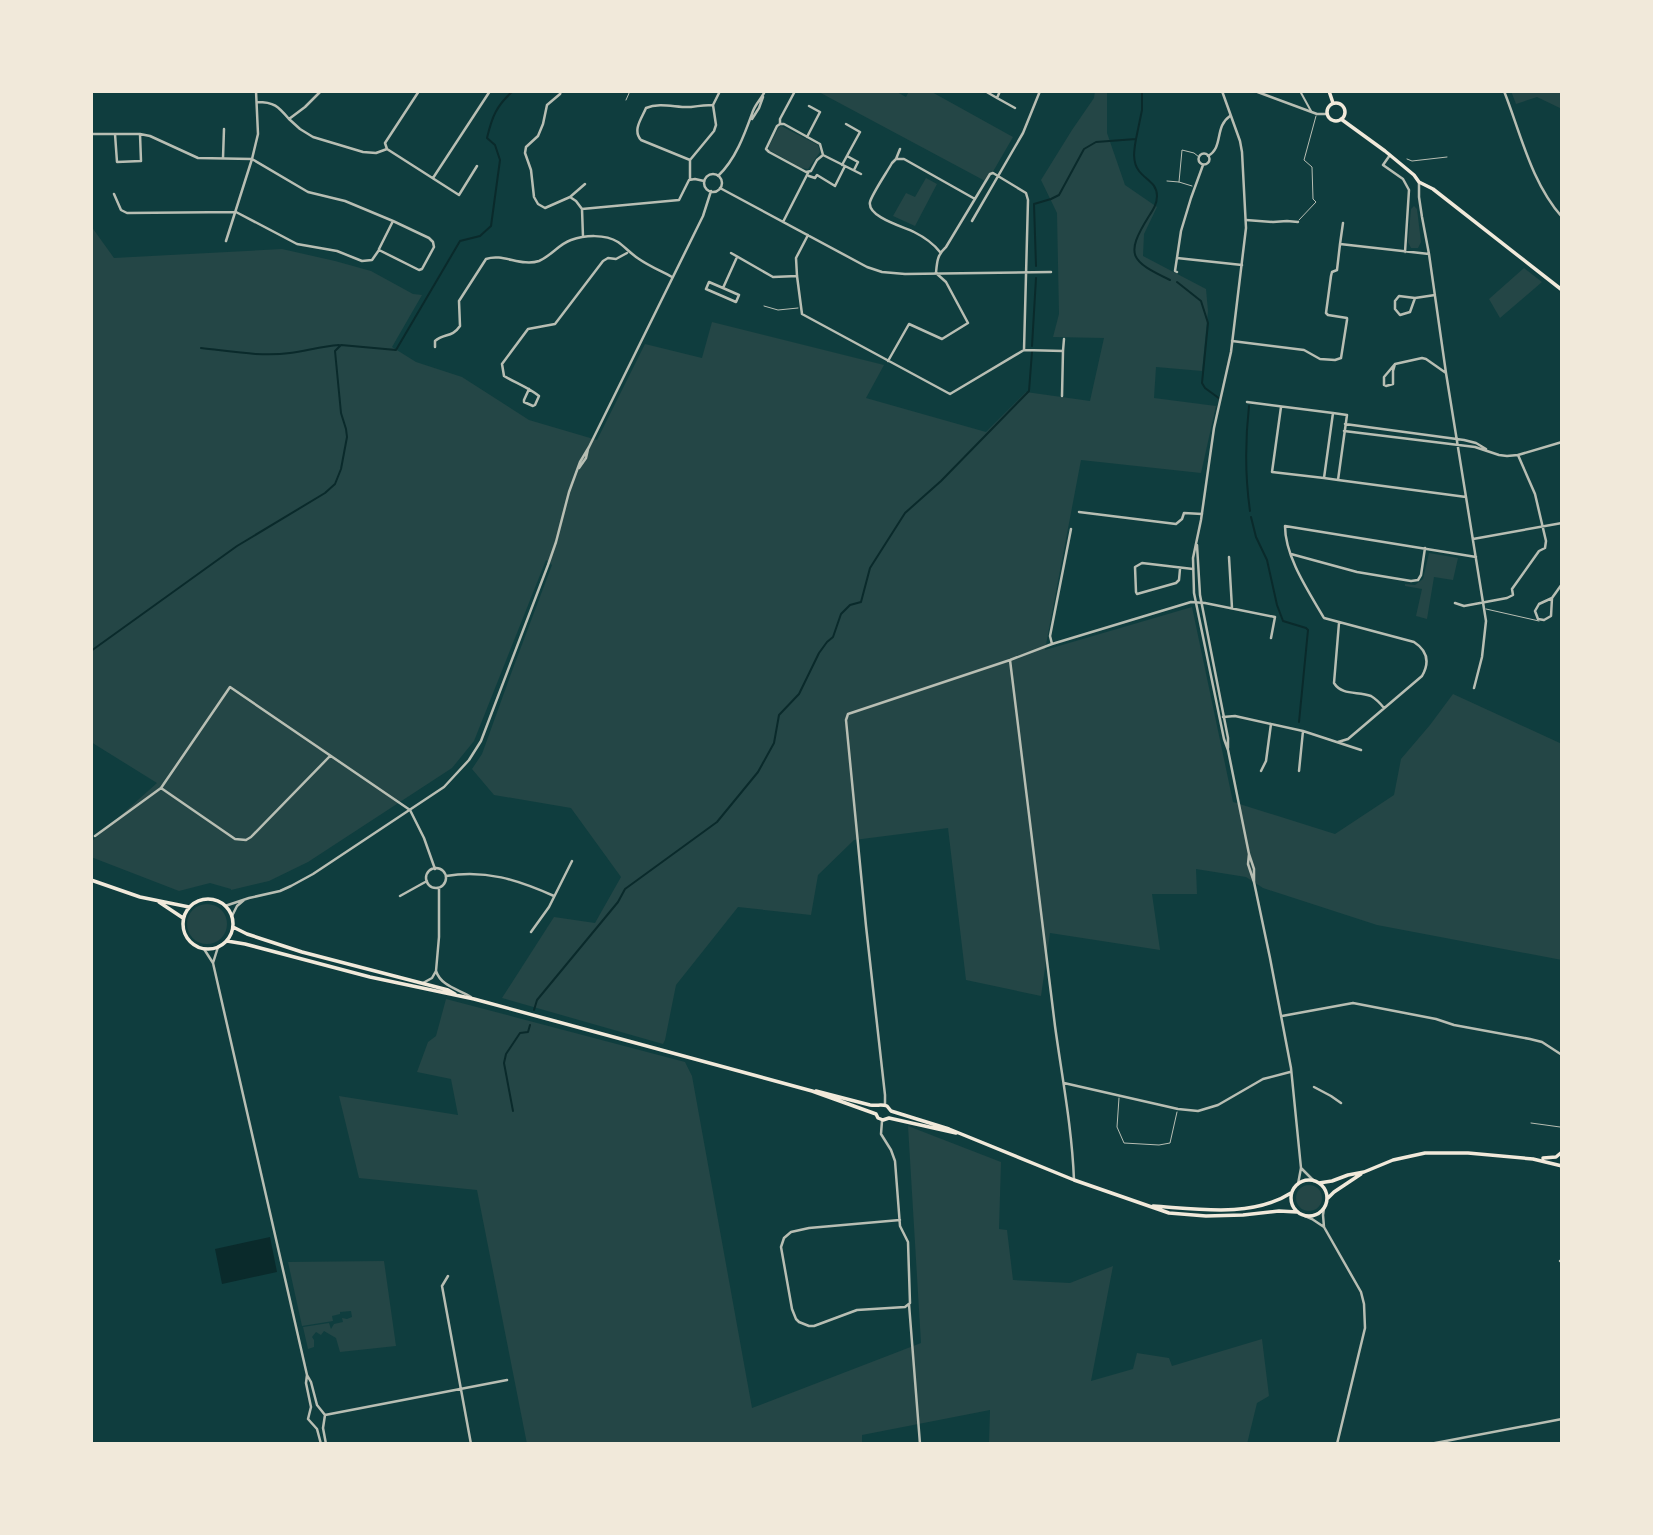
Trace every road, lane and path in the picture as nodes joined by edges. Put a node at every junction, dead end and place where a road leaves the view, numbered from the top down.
1 (256, 91) edge
2 (321, 91) edge
3 (419, 91) edge
4 (481, 91) edge
5 (630, 91) edge
6 (720, 91) edge
7 (765, 91) edge
8 (795, 91) edge
9 (985, 91) edge
10 (1000, 91) edge
11 (1040, 91) edge
12 (1222, 91) edge
13 (1255, 91) edge
14 (1300, 91) edge
15 (1329, 91) edge
16 (1504, 91) edge
17 (561, 92) edge
18 (489, 93) edge
19 (997, 98) junction
20 (626, 100) dead end
21 (257, 102) junction
22 (790, 102) junction
23 (1333, 103) junction
24 (713, 105) junction
25 (796, 105) dead end
26 (809, 106) dead end
27 (1015, 108) dead end
28 (1312, 112) junction
29 (1317, 114) junction
30 (1327, 114) junction
31 (1230, 116) junction
32 (289, 119) junction
33 (1341, 119) junction
34 (780, 124) junction
35 (846, 124) dead end
36 (224, 129) dead end
37 (91, 134) edge
38 (116, 134) junction
39 (140, 134) junction
40 (807, 137) junction
41 (387, 149) junction
42 (900, 149) dead end
43 (822, 155) junction
44 (1390, 155) junction
45 (847, 156) junction
46 (1208, 156) junction
47 (1199, 157) junction
48 (1447, 157) dead end
49 (223, 158) junction
50 (252, 159) junction
51 (896, 159) junction
52 (1407, 159) dead end
53 (690, 160) junction
54 (844, 165) junction
55 (1203, 165) junction
56 (477, 166) dead end
57 (853, 170) junction
58 (808, 174) junction
59 (861, 174) dead end
60 (718, 176) junction
61 (998, 176) junction
62 (433, 178) junction
63 (690, 179) junction
64 (705, 181) junction
65 (1167, 181) dead end
66 (1179, 182) junction
67 (1419, 182) junction
68 (585, 184) dead end
69 (1195, 187) junction
70 (720, 188) junction
71 (711, 191) junction
72 (114, 194) dead end
73 (570, 197) junction
74 (975, 199) junction
75 (582, 209) junction
76 (1562, 209) edge
77 (1557, 211) junction
78 (236, 212) junction
79 (1562, 217) edge
80 (1246, 220) junction
81 (393, 221) junction
82 (972, 221) dead end
83 (783, 222) junction
84 (1298, 222) joint
85 (1343, 223) dead end
86 (808, 236) junction
87 (583, 237) junction
88 (226, 241) dead end
89 (1340, 244) junction
90 (379, 250) junction
91 (628, 252) junction
92 (940, 252) junction
93 (1405, 252) junction
94 (731, 253) dead end
95 (1429, 254) junction
96 (737, 257) junction
97 (1177, 258) junction
98 (1242, 264) junction
99 (1025, 272) junction
100 (1051, 272) dead end
101 (1177, 272) dead end
102 (936, 273) junction
103 (797, 276) junction
104 (672, 277) junction
105 (723, 288) junction
106 (1562, 290) edge
107 (1435, 295) junction
108 (1415, 298) junction
109 (764, 306) dead end
110 (800, 308) junction
111 (1065, 339) dead end
112 (1232, 341) junction
113 (435, 347) dead end
114 (1024, 350) junction
115 (1063, 351) junction
116 (888, 361) junction
117 (1395, 364) junction
118 (1446, 373) junction
119 (529, 389) junction
120 (1062, 396) dead end
121 (1247, 402) dead end
122 (1280, 407) junction
123 (1333, 413) junction
124 (1345, 424) junction
125 (1345, 430) junction
126 (1457, 439) junction
127 (1562, 442) edge
128 (1458, 445) junction
129 (1491, 453) junction
130 (1518, 455) junction
131 (1324, 478) junction
132 (1338, 480) junction
133 (1466, 497) junction
134 (1079, 512) dead end
135 (1202, 514) junction
136 (1562, 523) edge
137 (1543, 526) junction
138 (1071, 529) dead end
139 (1473, 539) junction
140 (1197, 545) junction
141 (1425, 548) junction
142 (1291, 554) junction
143 (1229, 557) dead end
144 (1476, 557) junction
145 (1180, 569) junction
146 (1193, 569) junction
147 (1562, 584) edge
148 (1552, 598) junction
149 (1196, 602) junction
150 (1201, 603) junction
151 (1455, 603) dead end
152 (1483, 603) junction
153 (1232, 608) junction
154 (1485, 609) junction
155 (1541, 620) junction
156 (1339, 622) junction
157 (1271, 638) dead end
158 (1052, 644) junction
159 (1010, 660) junction
160 (1474, 688) dead end
161 (1384, 708) junction
162 (1222, 717) junction
163 (1271, 724) junction
164 (1303, 731) junction
165 (1338, 742) junction
166 (1361, 750) dead end
167 (331, 755) junction
168 (1261, 771) dead end
169 (1299, 771) dead end
170 (161, 788) junction
171 (410, 810) junction
172 (95, 836) dead end
173 (572, 861) dead end
174 (435, 869) junction
175 (446, 876) junction
176 (91, 880) edge
177 (427, 881) junction
178 (439, 888) junction
179 (400, 896) dead end
180 (554, 896) junction
181 (154, 900) junction
182 (244, 900) junction
183 (225, 906) junction
184 (189, 907) junction
185 (232, 916) junction
186 (183, 918) junction
187 (233, 927) junction
188 (531, 932) dead end
189 (227, 941) junction
190 (218, 947) junction
191 (204, 949) junction
192 (213, 963) junction
193 (436, 971) junction
194 (421, 983) junction
195 (457, 995) junction
196 (474, 999) junction
197 (1282, 1016) junction
198 (1562, 1055) edge
199 (1292, 1072) junction
200 (1064, 1083) junction
201 (1314, 1087) dead end
202 (812, 1091) junction
203 (1119, 1096) junction
204 (1341, 1103) dead end
205 (885, 1105) junction
206 (879, 1107) junction
207 (1178, 1110) junction
208 (891, 1111) junction
209 (876, 1114) junction
210 (889, 1118) junction
211 (883, 1120) junction
212 (1531, 1123) dead end
213 (1560, 1127) dead end
214 (956, 1133) junction
215 (1561, 1153) edge
216 (1534, 1159) junction
217 (1562, 1166) edge
218 (1301, 1168) junction
219 (1364, 1172) junction
220 (1074, 1180) junction
221 (1314, 1181) junction
222 (1319, 1183) junction
223 (1298, 1184) junction
224 (1292, 1193) junction
225 (1327, 1200) junction
226 (1149, 1206) junction
227 (1324, 1208) junction
228 (1297, 1212) junction
229 (1305, 1216) junction
230 (900, 1220) junction
231 (1324, 1227) junction
232 (448, 1276) dead end
233 (909, 1304) junction
234 (307, 1376) junction
235 (508, 1380) dead end
236 (461, 1389) junction
237 (319, 1409) junction
238 (310, 1412) junction
239 (325, 1415) junction
240 (1562, 1419) edge
241 (323, 1423) junction
242 (313, 1425) junction
243 (324, 1444) edge
244 (471, 1444) edge
245 (920, 1444) edge
246 (1337, 1444) edge
247 (1430, 1444) edge

1 - 21 street
2 - 32 street
3 - 41 street
4 - 18 street
5 - 20 lane
6 - 24 street
7 - 60 street
8 - 22 street
9 - 19 street
10 - 19 street
11 - 61 street
12 - 31 street
13 - 28 street
14 - 28 street
15 - 23 main road
16 - 77 street
17 - 73 street
18 - 62 street
19 - 27 street
21 - 32 street
21 - 50 street
22 - 25 street
22 - 34 street
23 - 30 main road
23 - 33 main road
24 - 53 street
24 - 53 street
26 - 40 street
28 - 29 street
29 - 30 street
29 - 84 lane
30 - 33 main road
31 - 46 street
31 - 80 street
32 - 41 street
33 - 44 main road
34 - 40 street
34 - 58 street
35 - 45 street
36 - 49 street
37 - 38 street
38 - 39 street
38 - 39 street
39 - 49 street
40 - 43 street
41 - 62 street
42 - 51 street
43 - 54 street
43 - 58 street
44 - 67 main road
44 - 93 street
45 - 54 street
45 - 57 street
46 - 47 street
46 - 55 street
47 - 55 street
47 - 66 lane
48 - 52 lane
49 - 50 street
50 - 78 street
50 - 81 street
51 - 74 street
51 - 92 street
53 - 63 street
54 - 57 street
54 - 58 street
55 - 69 street
56 - 62 street
57 - 59 street
58 - 83 street
60 - 64 street
60 - 70 street
61 - 74 street
61 - 82 street
61 - 99 street
63 - 64 street
63 - 75 street
64 - 71 street
65 - 66 lane
66 - 69 lane
67 - 95 street
67 - 106 main road
68 - 73 street
69 - 97 street
70 - 71 street
70 - 83 street
71 - 104 street
72 - 78 street
73 - 75 street
74 - 92 street
75 - 87 street
76 - 77 street
77 - 79 street
78 - 88 street
78 - 90 street
80 - 84 street
80 - 98 street
81 - 90 street
81 - 90 street
83 - 86 street
85 - 89 street
86 - 102 street
86 - 103 street
87 - 91 street
87 - 113 street
89 - 93 street
89 - 112 street
91 - 104 street
91 - 119 street
92 - 102 street
93 - 95 street
94 - 96 street
95 - 107 street
96 - 103 street
96 - 105 street
97 - 98 street
97 - 101 street
98 - 112 street
99 - 100 street
99 - 102 street
99 - 114 street
102 - 116 street
103 - 110 street
104 - 171 street
105 - 105 street
107 - 108 street
107 - 118 street
108 - 108 street
109 - 110 lane
110 - 116 street
111 - 115 street
112 - 135 street
114 - 115 street
114 - 116 street
115 - 120 street
117 - 117 street
117 - 118 street
118 - 126 street
119 - 119 street
121 - 122 street
122 - 123 street
122 - 131 street
123 - 124 street
123 - 131 street
124 - 125 street
124 - 126 street
125 - 128 street
125 - 132 street
126 - 128 street
126 - 129 street
127 - 130 street
128 - 129 street
128 - 133 street
129 - 130 street
130 - 137 street
131 - 132 street
132 - 133 street
133 - 139 street
134 - 135 street
135 - 140 street
136 - 137 street
137 - 139 street
137 - 152 street
138 - 158 street
139 - 144 street
140 - 146 street
140 - 150 street
141 - 142 street
141 - 142 street
141 - 144 street
142 - 156 street
143 - 153 street
144 - 152 street
145 - 145 street
145 - 146 street
146 - 149 street
147 - 148 street
148 - 155 street
148 - 155 street
149 - 150 street
149 - 158 street
149 - 162 street
150 - 153 street
150 - 162 street
151 - 152 street
152 - 154 street
153 - 157 street
154 - 155 lane
154 - 160 street
156 - 161 street
156 - 161 street
158 - 159 street
159 - 200 street
159 - 205 street
161 - 165 street
162 - 163 street
162 - 197 street
163 - 164 street
163 - 168 street
164 - 165 street
164 - 169 street
165 - 166 street
167 - 170 street
167 - 170 street
167 - 171 street
170 - 172 street
171 - 174 street
171 - 182 street
173 - 180 street
174 - 175 street
174 - 177 street
175 - 178 street
175 - 180 street
176 - 181 main road
177 - 178 street
177 - 179 street
178 - 193 street
180 - 188 street
181 - 184 main road
181 - 186 main road
182 - 183 street
182 - 185 street
183 - 184 main road
183 - 185 main road
184 - 186 main road
185 - 187 main road
186 - 191 main road
187 - 189 main road
187 - 194 main road
189 - 190 main road
189 - 195 main road
190 - 191 main road
190 - 192 street
191 - 192 street
192 - 234 street
193 - 194 street
193 - 196 street
194 - 195 main road
195 - 196 main road
196 - 202 main road
197 - 198 street
197 - 199 street
199 - 207 street
199 - 218 street
200 - 203 street
200 - 220 street
201 - 204 street
202 - 206 main road
202 - 209 main road
203 - 207 street
203 - 207 lane
205 - 206 main road
205 - 208 main road
206 - 209 main road
208 - 210 main road
208 - 214 main road
209 - 211 main road
210 - 211 main road
210 - 214 main road
211 - 230 street
212 - 213 lane
214 - 220 main road
215 - 216 main road
215 - 217 main road
216 - 217 main road
216 - 219 main road
218 - 221 street
218 - 223 street
219 - 222 main road
219 - 225 main road
220 - 226 main road
221 - 222 main road
221 - 223 main road
222 - 225 main road
223 - 224 main road
224 - 226 main road
224 - 228 main road
225 - 227 main road
226 - 228 main road
227 - 229 main road
227 - 231 street
228 - 229 main road
229 - 231 street
230 - 233 street
230 - 233 street
231 - 246 street
232 - 236 street
233 - 245 street
234 - 237 street
234 - 238 street
235 - 236 street
236 - 239 street
236 - 244 street
237 - 238 street
237 - 239 street
238 - 242 street
239 - 241 street
240 - 247 street
241 - 242 street
241 - 243 street
242 - 243 street

